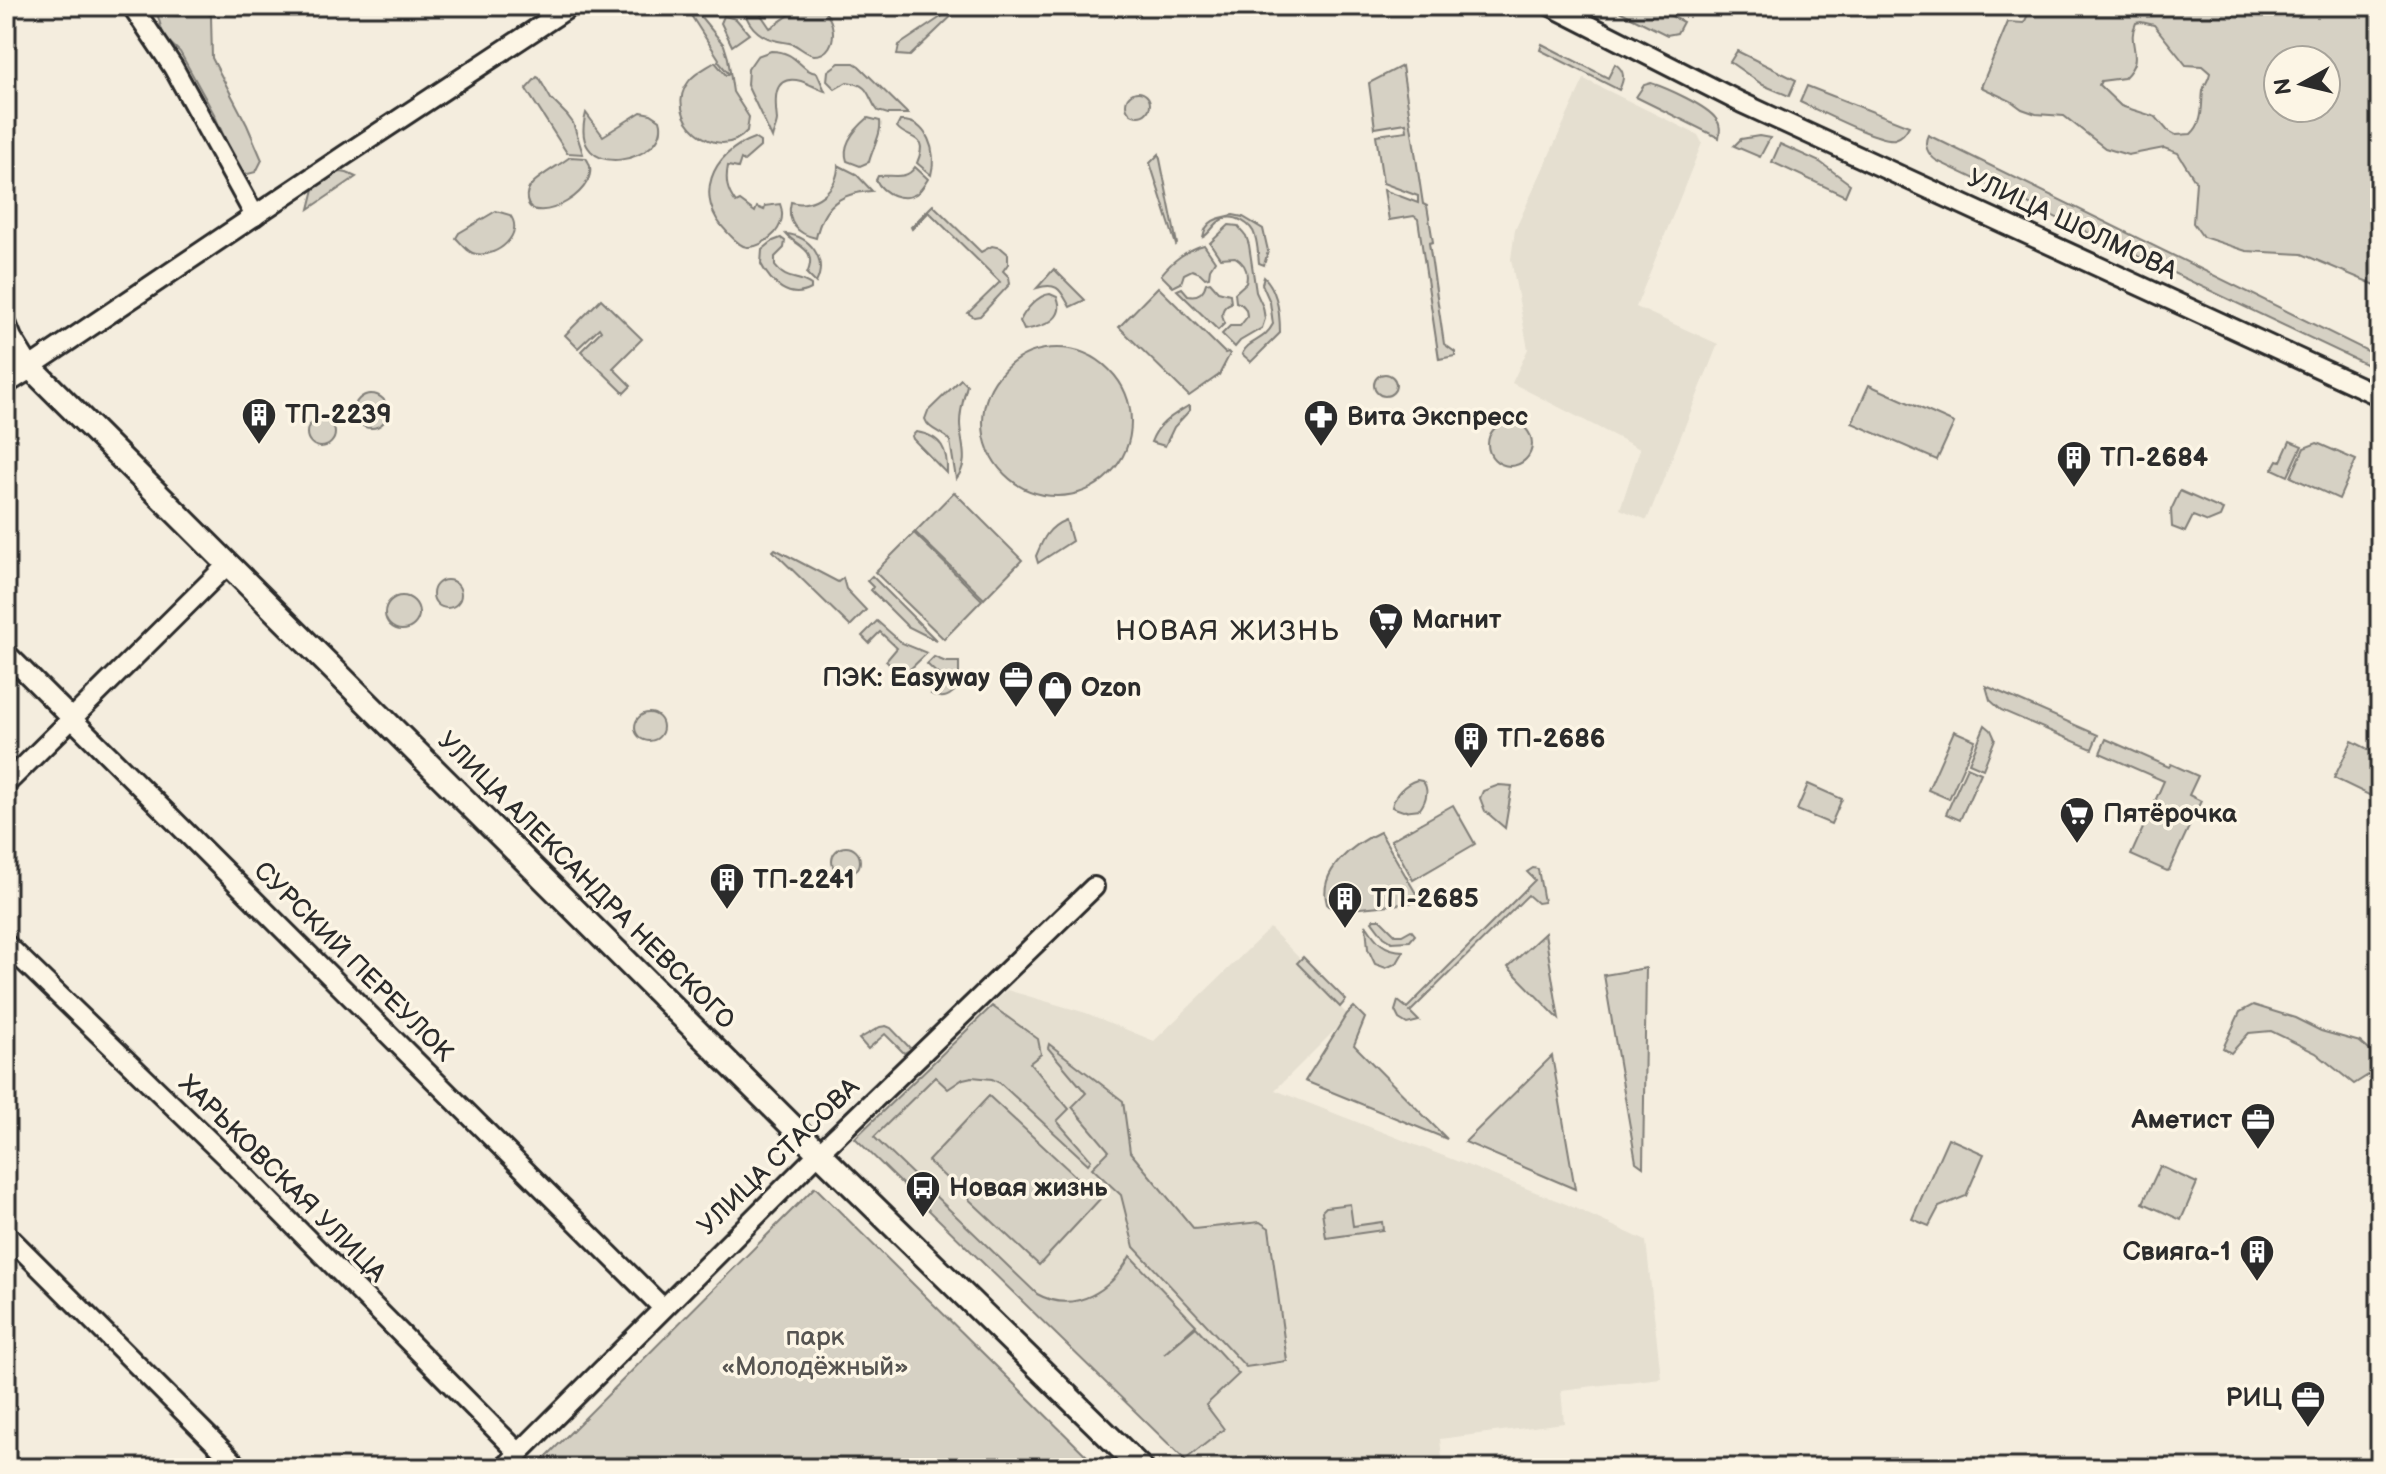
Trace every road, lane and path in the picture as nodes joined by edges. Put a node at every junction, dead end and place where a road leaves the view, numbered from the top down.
1 (132, 6) edge
2 (571, 6) edge
3 (1551, 6) edge
4 (255, 216) junction
5 (6, 323) edge
6 (30, 367) junction
7 (6, 382) edge
8 (2380, 396) edge
9 (228, 564) junction
10 (6, 653) edge
11 (73, 720) junction
12 (6, 784) edge
13 (1094, 887) dead end
14 (6, 944) edge
15 (819, 1153) junction
16 (6, 1234) edge
17 (663, 1308) junction
18 (519, 1453) junction
19 (240, 1468) edge
20 (504, 1468) edge
21 (1141, 1468) edge

1 - 4 street
2 - 4 street
3 - 8 street, УЛИЦА ШОЛМОВА
4 - 6 street
5 - 6 street, УЛИЦА АЛЕКСАНДРА НЕВСКОГО
6 - 7 street
6 - 9 street, УЛИЦА АЛЕКСАНДРА НЕВСКОГО
9 - 11 street
9 - 15 street, УЛИЦА АЛЕКСАНДРА НЕВСКОГО
10 - 11 street, СУРСКИЙ ПЕРЕУЛОК
11 - 12 street
11 - 17 street, СУРСКИЙ ПЕРЕУЛОК
13 - 15 street, УЛИЦА СТАСОВА
14 - 18 street, ХАРЬКОВСКАЯ УЛИЦА
15 - 17 street, УЛИЦА СТАСОВА
15 - 21 street, УЛИЦА АЛЕКСАНДРА НЕВСКОГО
16 - 19 street
17 - 18 street, УЛИЦА СТАСОВА
18 - 20 street, УЛИЦА СТАСОВА

